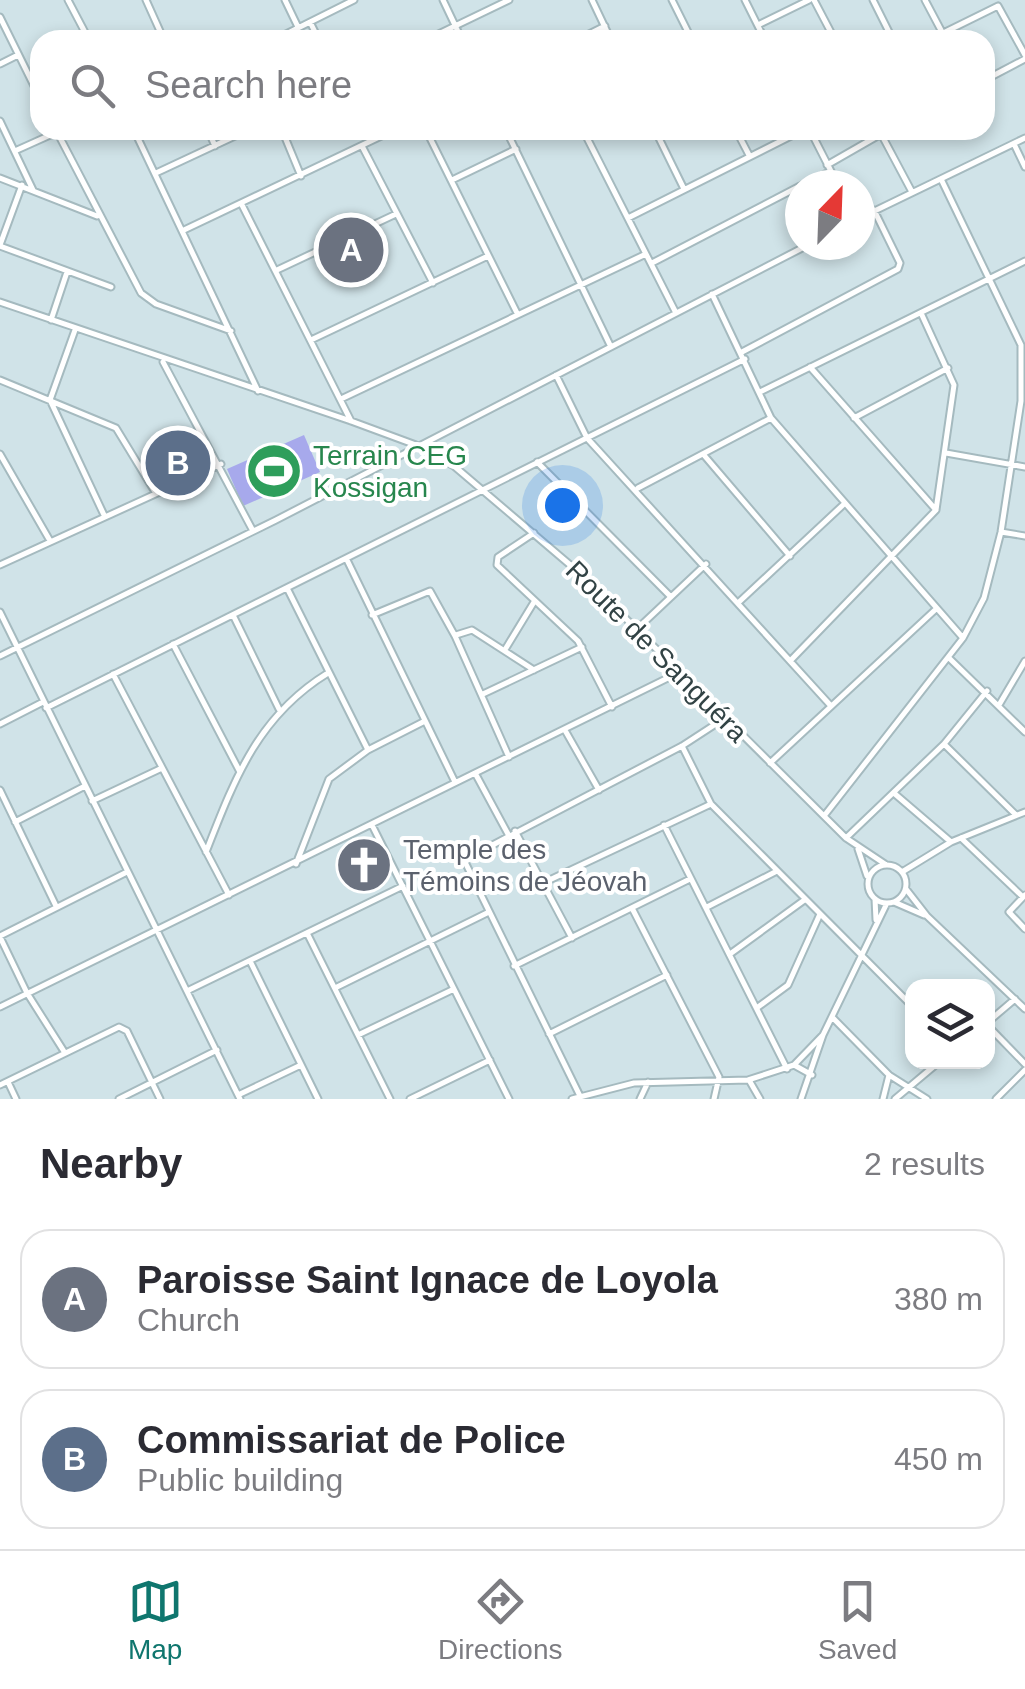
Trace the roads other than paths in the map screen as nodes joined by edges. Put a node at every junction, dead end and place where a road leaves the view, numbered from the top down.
1 (68, 0) edge
2 (146, 0) edge
3 (286, 0) edge
4 (354, 0) edge
5 (443, 0) edge
6 (509, 0) edge
7 (592, 0) edge
8 (672, 0) edge
9 (744, 0) edge
10 (812, 0) edge
11 (874, 0) edge
12 (925, 0) edge
13 (996, 3) edge
14 (0, 17) edge
15 (310, 22) junction
16 (455, 25) junction
17 (605, 26) junction
18 (758, 26) junction
19 (298, 27) junction
20 (84, 30) edge
21 (160, 30) edge
22 (292, 30) edge
23 (314, 30) edge
24 (445, 30) edge
25 (457, 30) edge
26 (597, 30) edge
27 (607, 30) edge
28 (687, 30) edge
29 (760, 30) edge
30 (829, 30) edge
31 (888, 30) edge
32 (941, 30) edge
33 (950, 30) edge
34 (18, 55) junction
35 (1025, 57) edge
36 (0, 64) edge
37 (995, 74) edge
38 (30, 78) edge
39 (0, 121) edge
40 (1025, 138) edge
41 (43, 140) edge
42 (61, 140) edge
43 (139, 140) edge
44 (212, 140) edge
45 (227, 140) edge
46 (286, 140) edge
47 (374, 140) edge
48 (431, 140) edge
49 (511, 140) edge
50 (588, 140) edge
51 (660, 140) edge
52 (741, 140) edge
53 (783, 140) edge
54 (812, 140) edge
55 (870, 140) edge
56 (887, 140) edge
57 (1014, 144) junction
58 (215, 146) junction
59 (362, 146) junction
60 (17, 150) junction
61 (516, 150) junction
62 (748, 155) junction
63 (1025, 166) edge
64 (829, 168) junction
65 (826, 170) edge
66 (155, 174) junction
67 (300, 176) junction
68 (0, 178) edge
69 (941, 179) junction
70 (452, 180) junction
71 (22, 185) junction
72 (684, 189) junction
73 (33, 190) junction
74 (912, 192) junction
75 (785, 194) edge
76 (242, 205) junction
77 (875, 210) edge
78 (875, 212) edge
79 (396, 214) junction
80 (100, 218) junction
81 (628, 218) junction
82 (184, 230) junction
83 (0, 245) edge
84 (646, 254) junction
85 (488, 256) junction
86 (785, 257) edge
87 (1025, 261) edge
88 (651, 264) junction
89 (277, 270) junction
90 (67, 272) junction
91 (990, 280) junction
92 (433, 283) junction
93 (582, 284) junction
94 (111, 286) dead end
95 (712, 294) junction
96 (0, 302) edge
97 (517, 313) junction
98 (676, 313) junction
99 (921, 313) junction
100 (52, 320) junction
101 (76, 329) junction
102 (231, 331) junction
103 (311, 340) junction
104 (611, 347) junction
105 (743, 356) junction
106 (162, 360) junction
107 (810, 367) junction
108 (949, 367) junction
109 (556, 375) junction
110 (0, 380) edge
111 (258, 391) junction
112 (760, 392) junction
113 (340, 399) junction
114 (50, 400) junction
115 (1023, 401) edge
116 (772, 418) junction
117 (854, 418) junction
118 (352, 421) junction
119 (588, 438) junction
120 (416, 445) junction
121 (946, 453) junction
122 (0, 454) edge
123 (703, 454) junction
124 (536, 462) junction
125 (221, 464) junction
126 (1011, 465) junction
127 (1025, 468) edge
128 (482, 487) junction
129 (638, 488) junction
130 (155, 492) junction
131 (843, 505) junction
132 (936, 510) junction
133 (104, 516) junction
134 (253, 531) junction
135 (536, 532) junction
136 (1001, 532) junction
137 (1025, 536) edge
138 (49, 539) junction
139 (790, 556) junction
140 (889, 558) junction
141 (346, 560) junction
142 (706, 564) junction
143 (0, 566) edge
144 (287, 588) junction
145 (671, 597) junction
146 (534, 602) junction
147 (740, 602) junction
148 (936, 609) junction
149 (0, 612) edge
150 (232, 615) junction
151 (372, 615) junction
152 (637, 629) junction
153 (455, 636) junction
154 (963, 638) junction
155 (173, 644) junction
156 (582, 647) junction
157 (16, 648) junction
158 (506, 648) junction
159 (0, 656) edge
160 (948, 657) junction
161 (792, 659) junction
162 (1025, 661) edge
163 (534, 670) junction
164 (680, 672) junction
165 (113, 674) junction
166 (328, 674) junction
167 (987, 691) junction
168 (483, 694) junction
169 (44, 705) junction
170 (999, 705) junction
171 (831, 706) junction
172 (612, 707) junction
173 (279, 709) junction
174 (725, 718) junction
175 (423, 722) junction
176 (0, 724) edge
177 (565, 731) junction
178 (1025, 732) edge
179 (944, 744) junction
180 (682, 746) junction
181 (368, 750) junction
182 (509, 757) junction
183 (770, 764) junction
184 (162, 768) junction
185 (240, 772) junction
186 (475, 773) junction
187 (455, 782) junction
188 (85, 786) junction
189 (0, 790) edge
190 (599, 790) junction
191 (895, 794) junction
192 (92, 801) junction
193 (711, 804) junction
194 (1025, 812) edge
195 (824, 816) junction
196 (1016, 816) junction
197 (15, 822) junction
198 (372, 824) junction
199 (664, 826) junction
200 (516, 830) junction
201 (508, 834) junction
202 (846, 838) junction
203 (960, 838) junction
204 (952, 842) junction
205 (856, 846) junction
206 (206, 852) junction
207 (296, 864) junction
208 (885, 864) junction
209 (126, 872) junction
210 (775, 872) junction
211 (902, 872) junction
212 (690, 879) junction
213 (868, 881) junction
214 (543, 883) junction
215 (402, 886) junction
216 (906, 889) junction
217 (229, 895) junction
218 (1024, 896) edge
219 (875, 899) junction
220 (803, 901) junction
221 (891, 902) junction
222 (56, 906) junction
223 (706, 908) junction
224 (634, 910) junction
225 (487, 914) junction
226 (820, 914) junction
227 (927, 916) junction
228 (876, 920) junction
229 (1025, 928) edge
230 (160, 931) junction
231 (307, 933) junction
232 (0, 937) edge
233 (572, 938) junction
234 (430, 942) junction
235 (730, 954) junction
236 (860, 955) junction
237 (250, 961) junction
238 (514, 966) junction
239 (667, 975) junction
240 (335, 988) junction
241 (454, 989) junction
242 (188, 991) junction
243 (26, 992) junction
244 (905, 999) edge
245 (1015, 999) junction
246 (0, 1007) edge
247 (758, 1008) junction
248 (1025, 1009) edge
249 (832, 1017) junction
250 (995, 1018) edge
251 (995, 1032) edge
252 (548, 1034) junction
253 (358, 1035) junction
254 (823, 1035) junction
255 (216, 1050) junction
256 (65, 1053) junction
257 (490, 1060) junction
258 (301, 1065) junction
259 (794, 1065) junction
260 (1025, 1067) edge
261 (787, 1069) junction
262 (931, 1069) edge
263 (812, 1075) junction
264 (889, 1075) junction
265 (748, 1080) junction
266 (720, 1081) junction
267 (8, 1082) junction
268 (152, 1082) junction
269 (648, 1082) junction
270 (0, 1085) edge
271 (910, 1086) junction
272 (239, 1097) edge
273 (802, 1097) edge
274 (574, 1098) edge
275 (16, 1099) edge
276 (119, 1099) edge
277 (160, 1099) edge
278 (318, 1099) edge
279 (390, 1099) edge
280 (410, 1099) edge
281 (509, 1099) edge
282 (640, 1099) edge
283 (714, 1099) edge
284 (760, 1099) edge
285 (812, 1099) edge
286 (882, 1099) edge
287 (895, 1099) edge
288 (927, 1099) edge
289 (996, 1099) edge

1 - 20 street
2 - 21 street
3 - 19 street
4 - 15 street
5 - 16 street
6 - 16 street
7 - 17 street
8 - 28 street
9 - 18 street
10 - 18 street
10 - 30 street
11 - 31 street
12 - 32 street
13 - 33 street
13 - 35 street
14 - 34 street
15 - 19 street
15 - 23 street
16 - 24 street
16 - 25 street
17 - 26 street
17 - 27 street
18 - 29 street
19 - 22 street
34 - 36 street
34 - 38 street
35 - 37 street
39 - 60 street
40 - 57 street
41 - 60 street
42 - 80 street
43 - 66 street
44 - 58 street
45 - 58 street
46 - 67 street
47 - 59 street
48 - 70 street
49 - 61 street
50 - 81 street
51 - 72 street
52 - 62 street
53 - 62 street
54 - 64 street
55 - 64 street
56 - 74 street
57 - 63 street
57 - 69 street
58 - 66 street
59 - 67 street
59 - 79 street
60 - 73 street
61 - 70 street
61 - 93 street
62 - 72 street
64 - 65 street
66 - 82 street
67 - 76 street
68 - 71 street
69 - 74 street
69 - 91 street
70 - 85 street
71 - 73 street
71 - 83 street
72 - 81 street
73 - 80 street
74 - 77 street
75 - 88 street
76 - 82 street
76 - 89 street
78 - 105 street
79 - 89 street
79 - 92 street
80 - 102 street
81 - 84 street
82 - 102 street
83 - 90 street
84 - 88 street
84 - 93 street
85 - 92 street
85 - 97 street
86 - 95 street
87 - 91 street
88 - 98 street
89 - 103 street
90 - 94 street
90 - 100 street
91 - 99 street
91 - 115 street
92 - 103 street
93 - 97 street
93 - 104 street
95 - 98 street
95 - 105 street
96 - 100 street, Route de Sanguéra
97 - 113 street
98 - 104 street
99 - 107 street
99 - 108 street
100 - 101 street, Route de Sanguéra
101 - 106 street, Route de Sanguéra
101 - 114 street
102 - 111 street
103 - 113 street
104 - 109 street
105 - 112 street
105 - 119 street
106 - 111 street, Route de Sanguéra
106 - 125 street
107 - 112 street
107 - 117 street
108 - 117 street
108 - 121 street
109 - 119 street
109 - 120 street
110 - 114 street
111 - 118 street, Route de Sanguéra
112 - 116 street
113 - 118 street
114 - 130 street
114 - 133 street
115 - 126 street
116 - 123 street
116 - 131 street
117 - 132 street
118 - 120 street, Route de Sanguéra
119 - 124 street
119 - 129 street
120 - 128 street, Route de Sanguéra
120 - 134 street
121 - 126 street
121 - 132 street
122 - 138 street
123 - 129 street
123 - 139 street
124 - 128 street
124 - 145 street
125 - 130 street
125 - 134 street
126 - 127 street
126 - 136 street
128 - 135 street, Route de Sanguéra
128 - 141 street
129 - 142 street
130 - 133 street
131 - 139 street
131 - 140 street
132 - 140 street
133 - 138 street
134 - 157 street
135 - 146 street
135 - 152 street, Route de Sanguéra
136 - 137 street
136 - 154 street
138 - 143 street
139 - 147 street
140 - 148 street
140 - 161 street
141 - 144 street
141 - 151 street
142 - 145 street
142 - 147 street
144 - 150 street
144 - 166 street
145 - 152 street
146 - 156 street
146 - 158 street
147 - 161 street
148 - 154 street
148 - 171 street
149 - 157 street
150 - 155 street
150 - 173 street
151 - 153 street
151 - 175 street
152 - 164 street, Route de Sanguéra
153 - 158 street
153 - 168 street
154 - 160 street
155 - 165 street
155 - 185 street
156 - 163 street
156 - 172 street
157 - 159 street
157 - 169 street
158 - 163 street
160 - 167 street
160 - 195 street
161 - 171 street
162 - 170 street
163 - 168 street
164 - 172 street
164 - 174 street, Route de Sanguéra
165 - 169 street
165 - 184 street
166 - 173 street
166 - 181 street
167 - 170 street
167 - 179 street
168 - 182 street
169 - 176 street
169 - 188 street
170 - 178 street
171 - 183 street
172 - 177 street
173 - 185 street
174 - 180 street
174 - 183 street, Route de Sanguéra
175 - 181 street
175 - 187 street
177 - 182 street
177 - 190 street
179 - 191 street
179 - 196 street
180 - 190 street
180 - 193 street
181 - 207 street
182 - 186 street
183 - 195 street, Route de Sanguéra
184 - 192 street
184 - 206 street
185 - 206 street
186 - 187 street
186 - 201 street
187 - 198 street
188 - 192 street
188 - 197 street
189 - 197 street
190 - 200 street
191 - 202 street
191 - 204 street
192 - 209 street
193 - 199 street
193 - 210 street
194 - 196 street
195 - 202 street, Route de Sanguéra
196 - 203 street
197 - 222 street
198 - 207 street
198 - 215 street
199 - 212 street
199 - 214 street
200 - 201 street
200 - 214 street
201 - 225 street
202 - 205 street, Route de Sanguéra
203 - 204 street
203 - 218 street
204 - 211 street
205 - 208 street, Route de Sanguéra
205 - 213 street
206 - 217 street
207 - 217 street
208 - 211 street
208 - 213 street
209 - 222 street
209 - 230 street
210 - 220 street
210 - 223 street
211 - 216 street
212 - 223 street
212 - 224 street
213 - 219 street
214 - 233 street
215 - 231 street
215 - 234 street
216 - 221 street
216 - 227 street
217 - 230 street
218 - 229 street
219 - 221 street
219 - 228 street
220 - 226 street
220 - 235 street
221 - 227 street
221 - 228 street
222 - 232 street
223 - 235 street
224 - 233 street
224 - 239 street
225 - 234 street
225 - 238 street
226 - 236 street
226 - 247 street
227 - 245 street
228 - 236 street
230 - 242 street
230 - 243 street
231 - 237 street
231 - 240 street
232 - 243 street
233 - 238 street
234 - 240 street
234 - 241 street
235 - 247 street
236 - 244 street
236 - 249 street
237 - 242 street
237 - 258 street
238 - 252 street
239 - 252 street
239 - 266 street
240 - 253 street
241 - 253 street
241 - 257 street
242 - 255 street
243 - 246 street
243 - 256 street
245 - 248 street
245 - 250 street
247 - 261 street
249 - 254 street
249 - 264 street
251 - 260 street
252 - 274 street
253 - 279 street
254 - 259 street
254 - 263 street
255 - 268 street
255 - 272 street
256 - 267 street
256 - 268 street
257 - 280 street
257 - 281 street
258 - 272 street
258 - 278 street
259 - 261 street
259 - 263 street
260 - 289 street
261 - 265 street
262 - 271 street
263 - 273 street
264 - 271 street
264 - 286 street
265 - 266 street
265 - 284 street
266 - 269 street
266 - 283 street
267 - 270 street
267 - 275 street
268 - 276 street
268 - 277 street
269 - 274 street
269 - 282 street
271 - 287 street
271 - 288 street
273 - 285 street

